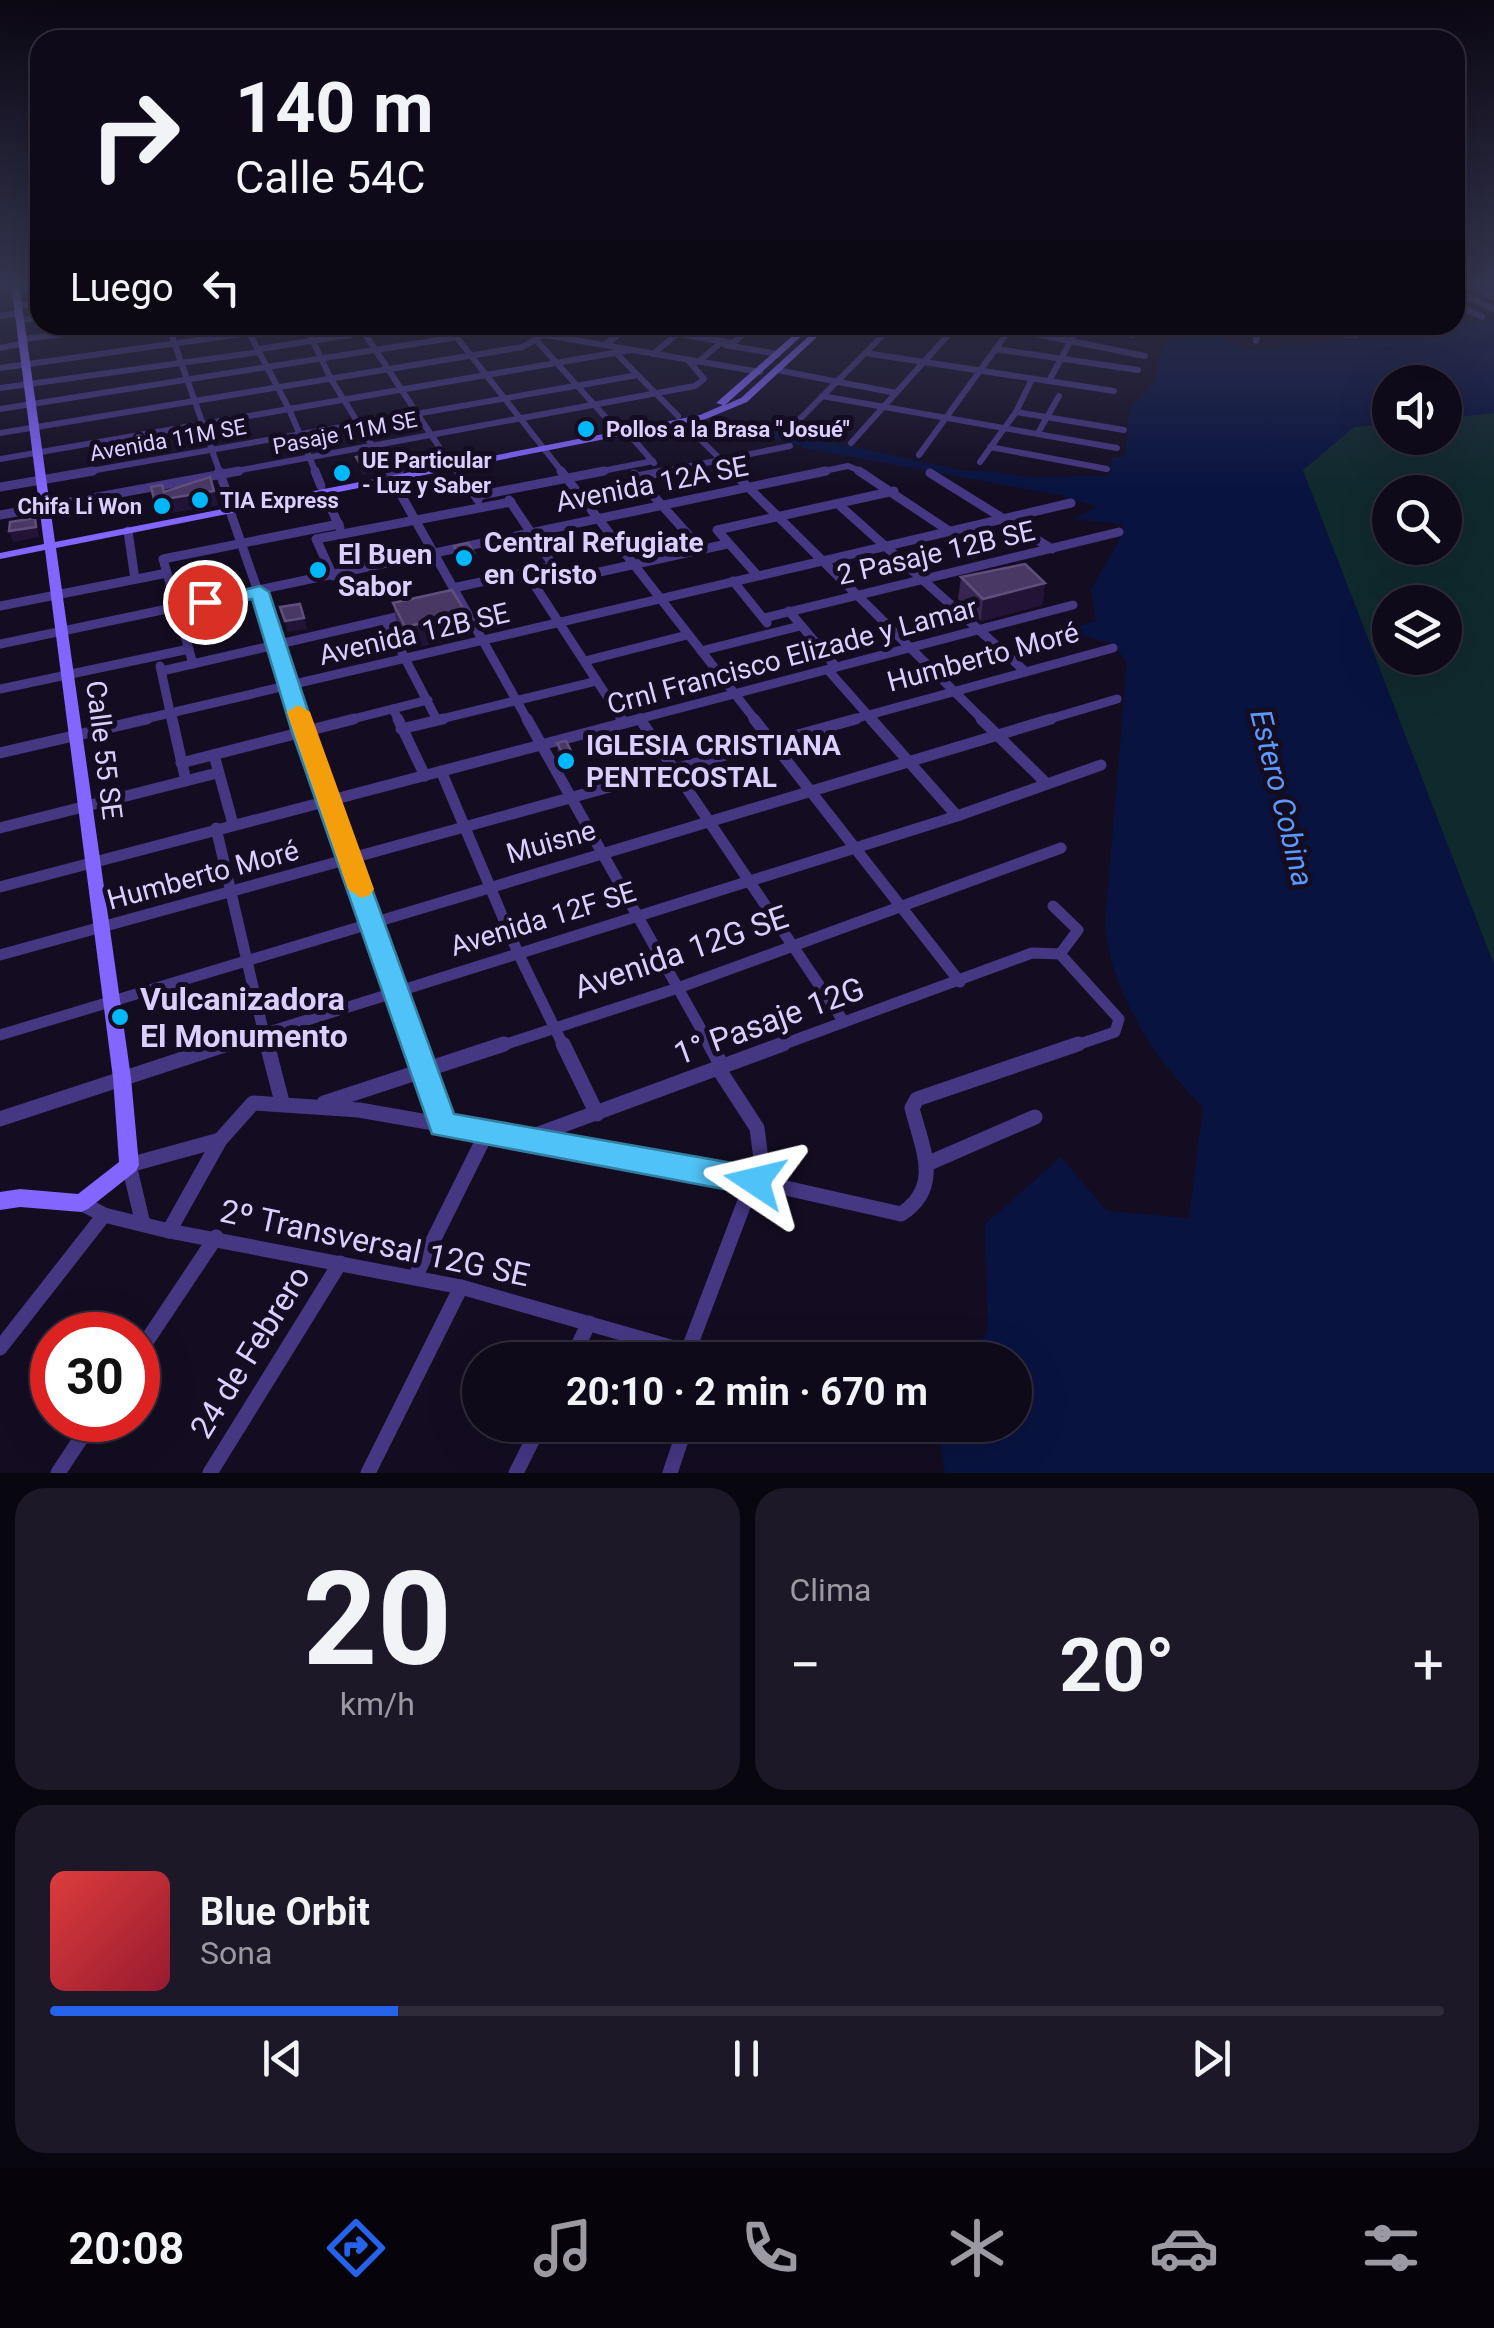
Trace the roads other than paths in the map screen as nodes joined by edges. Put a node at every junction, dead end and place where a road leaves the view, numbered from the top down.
1 (26, 352) edge
2 (115, 352) edge
3 (177, 352) edge
4 (248, 352) edge
5 (261, 352) edge
6 (319, 352) edge
7 (366, 352) edge
8 (377, 352) edge
9 (488, 352) edge
10 (546, 352) edge
11 (622, 352) edge
12 (641, 352) edge
13 (656, 352) edge
14 (714, 352) edge
15 (766, 352) edge
16 (781, 352) edge
17 (797, 352) edge
18 (933, 352) edge
19 (993, 352) edge
20 (1014, 352) edge
21 (1062, 352) edge
22 (1123, 352) edge
23 (616, 353) junction
24 (866, 353) joint
25 (472, 354) junction
26 (653, 354) junction
27 (778, 354) junction
28 (1145, 356) dead end
29 (322, 359) junction
30 (688, 360) junction
31 (1057, 360) junction
32 (180, 362) junction
33 (698, 362) junction
34 (924, 362) junction
35 (28, 363) junction
36 (556, 363) junction
37 (266, 367) junction
38 (0, 368) edge
39 (390, 369) junction
40 (121, 370) junction
41 (777, 370) junction
42 (981, 370) junction
43 (1138, 370) dead end
44 (760, 372) junction
45 (638, 374) junction
46 (489, 375) junction
47 (186, 379) junction
48 (331, 379) junction
49 (1032, 379) junction
50 (1049, 381) junction
51 (837, 382) junction
52 (31, 383) junction
53 (576, 386) junction
54 (0, 388) edge
55 (125, 388) junction
56 (278, 388) junction
57 (402, 390) junction
58 (1114, 391) dead end
59 (656, 393) junction
60 (896, 393) junction
61 (822, 396) junction
62 (1059, 396) dead end
63 (508, 398) junction
64 (346, 399) junction
65 (194, 401) junction
66 (32, 404) junction
67 (594, 405) junction
68 (884, 407) junction
69 (0, 408) edge
70 (289, 409) junction
71 (1016, 412) junction
72 (418, 413) junction
73 (946, 417) junction
74 (1046, 417) junction
75 (523, 418) junction
76 (681, 419) junction
77 (1074, 422) junction
78 (202, 424) junction
79 (360, 424) junction
80 (34, 428) junction
81 (1005, 428) junction
82 (616, 429) junction
83 (790, 429) dead end
84 (1124, 430) dead end
85 (0, 433) edge
86 (1038, 433) junction
87 (300, 434) junction
88 (628, 434) junction
89 (433, 435) junction
90 (1064, 438) junction
91 (852, 444) dead end
92 (373, 446) junction
93 (545, 446) junction
94 (790, 446) dead end
95 (990, 448) junction
96 (1118, 448) dead end
97 (211, 450) junction
98 (38, 453) junction
99 (919, 455) dead end
100 (308, 458) junction
101 (0, 459) edge
102 (720, 459) junction
103 (653, 461) junction
104 (980, 462) dead end
105 (453, 464) junction
106 (626, 467) junction
107 (1107, 469) dead end
108 (662, 471) junction
109 (930, 473) dead end
110 (220, 474) junction
111 (393, 475) junction
112 (637, 477) junction
113 (570, 478) junction
114 (43, 480) junction
115 (0, 487) edge
116 (749, 488) junction
117 (322, 490) junction
118 (503, 491) junction
119 (894, 491) junction
120 (476, 496) junction
121 (511, 502) junction
122 (1071, 503) dead end
123 (838, 504) junction
124 (665, 505) junction
125 (46, 506) junction
126 (230, 507) junction
127 (482, 508) junction
128 (0, 515) edge
129 (597, 518) junction
130 (778, 518) junction
131 (1008, 519) junction
132 (415, 520) junction
133 (341, 529) junction
134 (128, 531) junction
135 (530, 532) junction
136 (949, 532) junction
137 (1119, 532) dead end
138 (51, 542) junction
139 (243, 543) junction
140 (727, 544) junction
141 (887, 546) junction
142 (0, 548) edge
143 (701, 549) junction
144 (1052, 549) junction
145 (435, 555) junction
146 (0, 556) edge
147 (820, 560) junction
148 (635, 563) junction
149 (554, 566) junction
150 (526, 572) junction
151 (167, 573) junction
152 (757, 575) junction
153 (334, 576) junction
154 (135, 579) junction
155 (925, 579) junction
156 (564, 580) junction
157 (733, 582) junction
158 (536, 586) junction
159 (453, 588) junction
160 (260, 592) junction
161 (58, 594) junction
162 (855, 595) junction
163 (660, 599) junction
164 (462, 602) junction
165 (1073, 605) dead end
166 (0, 606) edge
167 (447, 606) edge
168 (178, 608) junction
169 (790, 611) junction
170 (417, 612) edge
171 (764, 618) junction
172 (385, 620) junction
173 (560, 623) junction
174 (800, 626) junction
175 (981, 628) junction
176 (63, 631) junction
177 (774, 631) junction
178 (687, 635) junction
179 (484, 642) junction
180 (0, 644) edge
181 (278, 644) junction
182 (1113, 648) dead end
183 (189, 649) junction
184 (908, 649) junction
185 (701, 651) junction
186 (156, 656) junction
187 (406, 658) junction
188 (585, 661) junction
189 (193, 664) junction
190 (832, 669) junction
191 (162, 671) junction
192 (1026, 672) junction
193 (68, 674) junction
194 (598, 681) junction
195 (291, 685) junction
196 (0, 689) edge
197 (950, 692) junction
198 (733, 694) junction
199 (1116, 698) dead end
200 (428, 700) junction
201 (514, 702) junction
202 (393, 709) junction
203 (171, 713) junction
204 (865, 715) junction
205 (640, 719) junction
206 (437, 720) junction
207 (624, 723) junction
208 (401, 729) junction
209 (304, 732) junction
210 (76, 735) junction
211 (997, 736) junction
212 (770, 740) junction
213 (541, 746) junction
214 (0, 753) edge
215 (214, 755) junction
216 (908, 762) junction
217 (182, 763) junction
218 (1101, 765) dead end
219 (672, 769) junction
220 (441, 771) junction
221 (217, 773) junction
222 (425, 776) junction
223 (186, 781) junction
224 (1045, 782) junction
225 (809, 793) junction
226 (571, 796) junction
227 (330, 800) junction
228 (86, 806) junction
229 (957, 816) junction
230 (710, 822) junction
231 (232, 824) junction
232 (0, 828) edge
233 (216, 828) junction
234 (466, 828) junction
235 (1061, 848) dead end
236 (854, 849) junction
237 (603, 854) junction
238 (350, 861) junction
239 (93, 862) junction
240 (750, 882) junction
241 (0, 886) edge
242 (488, 886) junction
243 (230, 895) junction
244 (1053, 906) dead end
245 (901, 909) junction
246 (638, 916) junction
247 (373, 921) junction
248 (102, 928) junction
249 (794, 945) junction
250 (518, 953) junction
251 (1060, 954) junction
252 (0, 955) edge
253 (244, 960) junction
254 (960, 982) junction
255 (678, 988) junction
256 (395, 990) junction
257 (111, 1000) junction
258 (844, 1022) junction
259 (556, 1028) junction
260 (263, 1032) junction
261 (0, 1035) edge
262 (720, 1067) junction
263 (423, 1070) junction
264 (122, 1078) junction
265 (282, 1102) junction
266 (318, 1105) junction
267 (597, 1114) junction
268 (1035, 1117) dead end
269 (0, 1119) edge
270 (443, 1125) junction
271 (487, 1132) junction
272 (525, 1139) junction
273 (220, 1140) junction
274 (928, 1163) junction
275 (129, 1165) junction
276 (755, 1181) junction
277 (10, 1200) edge
278 (81, 1203) junction
279 (104, 1215) junction
280 (143, 1224) junction
281 (169, 1231) junction
282 (216, 1237) junction
283 (340, 1263) junction
284 (415, 1278) junction
285 (461, 1287) junction
286 (160, 1321) edge
287 (589, 1323) junction
288 (580, 1342) edge
289 (656, 1342) edge
290 (692, 1342) edge
291 (0, 1348) edge
292 (79, 1442) edge
293 (532, 1442) edge
294 (680, 1442) edge
295 (58, 1473) edge
296 (210, 1473) edge
297 (368, 1473) edge
298 (516, 1473) edge
299 (670, 1473) edge

1 - 35 main road, Calle 55 SE
2 - 35 street
3 - 32 street
4 - 32 street
5 - 37 street
6 - 29 street
7 - 29 street
8 - 39 street
9 - 25 street
10 - 36 street
11 - 23 street
12 - 26 street
13 - 26 street
14 - 33 street
15 - 27 street
16 - 27 main road
17 - 41 main road
18 - 34 street
19 - 42 street
20 - 31 street
21 - 31 street
22 - 28 street
23 - 36 street
23 - 45 street
24 - 34 street
24 - 51 street
25 - 39 street
25 - 46 street
26 - 30 street
27 - 44 main road
29 - 37 street
29 - 48 street
30 - 33 street
30 - 59 street, Pasaje 11M SE
31 - 43 street
31 - 50 street
32 - 40 street
32 - 47 street
33 - 44 street
34 - 42 street
34 - 60 street
35 - 38 street
35 - 52 main road, Calle 55 SE
36 - 46 street
36 - 53 street
37 - 47 street
37 - 56 street
39 - 48 street
39 - 57 street
40 - 52 street
40 - 55 street
41 - 51 street
41 - 76 main road
42 - 49 street
42 - 73 street
44 - 76 main road
45 - 53 street, Avenida 11M SE
45 - 59 street
46 - 57 street
46 - 63 street
47 - 55 street
47 - 65 street
48 - 56 street
48 - 64 street
49 - 50 street
49 - 71 street
50 - 58 street
51 - 60 street
51 - 61 street
52 - 54 street
52 - 66 main road, Calle 55 SE
53 - 63 street, Avenida 11M SE
53 - 67 street
55 - 66 street
56 - 65 street
56 - 70 street
57 - 64 street
57 - 72 street
59 - 67 street, Pasaje 11M SE
59 - 76 street
60 - 68 street
61 - 68 street
61 - 83 street
62 - 74 street
63 - 72 street, Avenida 11M SE
63 - 75 street
64 - 70 street
64 - 79 street
65 - 78 street
65 - 80 street
66 - 69 street
66 - 80 main road, Calle 55 SE
67 - 75 street, Pasaje 11M SE
67 - 82 street
68 - 73 street
68 - 91 street
70 - 78 street
70 - 87 street
71 - 74 street
71 - 81 street
72 - 79 street, Avenida 11M SE
72 - 89 street
73 - 81 street
73 - 99 street
74 - 77 street
74 - 86 street
75 - 89 street, Pasaje 11M SE
75 - 93 street
76 - 82 main road
76 - 88 main road
76 - 102 street
77 - 84 street
77 - 90 street
78 - 97 street
78 - 98 street
79 - 87 street, Avenida 11M SE
79 - 92 street
80 - 85 street
80 - 98 main road, Calle 55 SE
81 - 86 street
81 - 95 street
82 - 93 main road
86 - 90 street
87 - 97 street, Avenida 11M SE
87 - 100 street
88 - 93 main road
88 - 103 street
89 - 92 street, Pasaje 11M SE
89 - 105 street
90 - 96 street
92 - 100 street, Pasaje 11M SE
92 - 111 street
93 - 105 main road
93 - 113 street
94 - 102 street
95 - 104 street
95 - 107 street
97 - 110 street
97 - 114 street, Avenida 11M SE
98 - 101 street
98 - 114 main road, Calle 55 SE
100 - 110 street, Pasaje 11M SE
100 - 117 street
102 - 108 street
102 - 116 street
103 - 106 street
103 - 108 street
105 - 111 main road
105 - 120 street
106 - 112 street
106 - 113 street
108 - 112 street
109 - 131 street
110 - 125 street, Pasaje 11M SE
110 - 126 street
111 - 117 main road
111 - 132 street
112 - 124 street
113 - 118 street
113 - 129 street
114 - 115 street, Avenida 11M SE
114 - 125 main road, Calle 55 SE
116 - 119 street, Avenida 12A SE
116 - 124 street, Avenida 12A SE
116 - 130 street
117 - 126 main road
117 - 133 street
118 - 120 street
118 - 121 street
119 - 123 street
119 - 136 street
120 - 127 street
121 - 127 street
121 - 135 street
122 - 131 street, Avenida 12B SE
123 - 130 street
123 - 141 street
124 - 129 street, Avenida 12A SE
124 - 143 street
125 - 128 street, Pasaje 11M SE
125 - 138 main road, Calle 55 SE
126 - 134 main road
126 - 138 main road
126 - 139 street
127 - 132 street
129 - 135 street, Avenida 12A SE
129 - 148 street
130 - 140 street
130 - 147 street
131 - 136 street, Avenida 12B SE
131 - 144 street
132 - 133 street
132 - 145 street
133 - 139 street
133 - 153 street
134 - 138 main road
134 - 154 street
135 - 145 street, Avenida 12A SE
135 - 149 street
136 - 141 street, Avenida 12B SE
137 - 144 street, 2 Pasaje 12B SE
138 - 142 main road
138 - 146 main road
138 - 161 main road, Calle 55 SE
139 - 151 street
139 - 160 street
140 - 143 street
140 - 152 street
141 - 147 street, Avenida 12B SE
141 - 155 street
143 - 148 street
144 - 155 street, 2 Pasaje 12B SE
145 - 153 street, Avenida 12A SE
145 - 159 street
147 - 152 street, Avenida 12B SE
147 - 162 street
148 - 156 street
148 - 163 street
149 - 150 street
149 - 156 street
150 - 158 street
150 - 159 street
151 - 154 street
151 - 168 street
152 - 157 street, Avenida 12B SE
153 - 160 street, Avenida 12A SE
154 - 161 street
155 - 162 street, 2 Pasaje 12B SE
155 - 175 street
156 - 158 street
157 - 163 street, Avenida 12B SE
157 - 171 street
158 - 173 street
159 - 164 street
160 - 168 street, Avenida 12A SE
160 - 181 street
161 - 166 street
161 - 176 main road, Calle 55 SE
162 - 169 street, 2 Pasaje 12B SE
162 - 184 street
163 - 173 street, Avenida 12B SE
163 - 178 street
164 - 167 street
164 - 179 street
165 - 175 street, Crnl Francisco Elizade y Lamar
168 - 176 street, Avenida 12A SE
168 - 183 street
169 - 171 street, 2 Pasaje 12B SE
169 - 174 street
170 - 172 street
171 - 177 street
172 - 181 street
172 - 187 street
173 - 179 street, Avenida 12B SE
173 - 188 street
174 - 177 street
174 - 190 street
175 - 184 street, Crnl Francisco Elizade y Lamar
175 - 192 street
176 - 180 street, Avenida 12A SE
176 - 193 main road, Calle 55 SE
177 - 185 street
178 - 185 street
178 - 188 street
179 - 187 street, Avenida 12B SE
179 - 201 street
181 - 189 street
181 - 195 street
182 - 192 street, Humberto Moré
183 - 186 street
183 - 189 street
184 - 190 street, Crnl Francisco Elizade y Lamar
184 - 197 street
185 - 198 street
186 - 191 street
186 - 193 street
187 - 195 street, Avenida 12B SE
187 - 200 street
188 - 194 street
189 - 191 street
190 - 198 street, Crnl Francisco Elizade y Lamar
190 - 204 street
191 - 203 street
192 - 197 street, Humberto Moré
193 - 196 street
193 - 210 main road, Calle 55 SE
194 - 201 street
194 - 207 street
195 - 203 street, Avenida 12B SE
195 - 209 street
197 - 204 street, Humberto Moré
197 - 211 street
198 - 205 street, Crnl Francisco Elizade y Lamar
198 - 212 street
199 - 211 street, Muisne
200 - 202 street
200 - 206 street
201 - 206 street
201 - 213 street
202 - 208 street
202 - 209 street
203 - 210 street, Avenida 12B SE
203 - 217 street
204 - 212 street, Humberto Moré
204 - 216 street
205 - 207 street, Crnl Francisco Elizade y Lamar
205 - 219 street
206 - 208 street
207 - 213 street, Crnl Francisco Elizade y Lamar
208 - 222 street
209 - 215 street
209 - 227 street
210 - 214 street, Avenida 12B SE
210 - 228 main road, Calle 55 SE
211 - 216 street, Muisne
211 - 224 street
212 - 219 street, Humberto Moré
212 - 225 street
213 - 220 street, Crnl Francisco Elizade y Lamar
213 - 226 street
215 - 217 street
215 - 221 street
216 - 225 street, Muisne
216 - 229 street
217 - 223 street
218 - 224 street, Avenida 12F SE
219 - 226 street, Humberto Moré
219 - 230 street
220 - 222 street, Crnl Francisco Elizade y Lamar
220 - 234 street
221 - 223 street
221 - 231 street
222 - 227 street, Crnl Francisco Elizade y Lamar
223 - 228 street
224 - 229 street, Avenida 12F SE
225 - 230 street, Muisne
225 - 236 street
226 - 234 street, Humberto Moré
226 - 237 street
227 - 231 street, Crnl Francisco Elizade y Lamar
227 - 238 street
228 - 232 street
228 - 239 main road, Calle 55 SE
229 - 236 street, Avenida 12F SE
230 - 237 street, Muisne
230 - 240 street
231 - 233 street, Crnl Francisco Elizade y Lamar
233 - 239 street, Crnl Francisco Elizade y Lamar
233 - 243 street
234 - 238 street, Humberto Moré
234 - 242 street
235 - 245 street, Avenida 12G SE
236 - 240 street, Avenida 12F SE
236 - 245 street
237 - 242 street, Muisne
237 - 246 street
238 - 243 street, Humberto Moré
238 - 247 street
239 - 241 street, Crnl Francisco Elizade y Lamar
239 - 248 main road, Calle 55 SE
240 - 246 street, Avenida 12F SE
240 - 249 street
242 - 247 street, Muisne
242 - 250 street
243 - 248 street, Humberto Moré
243 - 253 street
244 - 251 street
245 - 249 street, Avenida 12G SE
245 - 254 street
246 - 250 street, Avenida 12F SE
246 - 255 street
247 - 253 street, Muisne
247 - 256 street
248 - 252 street, Humberto Moré
248 - 257 main road, Calle 55 SE
249 - 255 street, Avenida 12G SE
249 - 258 street
250 - 256 street, Avenida 12F SE
250 - 259 street
251 - 254 street, 1° Pasaje 12G
251 - 274 street
253 - 257 street, Muisne
253 - 260 street
254 - 258 street, 1° Pasaje 12G
255 - 259 street, Avenida 12G SE
255 - 262 street
256 - 260 street, Avenida 12F SE
256 - 263 street
257 - 261 street, Muisne
257 - 264 main road, Calle 55 SE
258 - 262 street, 1° Pasaje 12G
259 - 263 street, Avenida 12G SE
259 - 267 street
260 - 264 street, Avenida 12F SE
260 - 265 street
262 - 267 street, 1° Pasaje 12G
262 - 276 street
263 - 266 street, Avenida 12G SE
263 - 270 street
264 - 269 street, Avenida 12F SE
264 - 275 main road, Calle 55 SE
265 - 266 street
265 - 273 street
266 - 270 street
267 - 272 street, 1° Pasaje 12G
268 - 274 street
270 - 271 street
271 - 272 street
271 - 284 street
272 - 276 street
273 - 275 street
273 - 281 street
274 - 276 street
275 - 278 main road
275 - 280 street, Calle 55 SE
276 - 290 street
277 - 278 main road, 2º Transversal 12G SE
278 - 279 street, 2º Transversal 12G SE
279 - 280 street, 2º Transversal 12G SE
279 - 291 street
280 - 281 street, 2º Transversal 12G SE
281 - 282 street, 2º Transversal 12G SE
282 - 283 street, 2º Transversal 12G SE
282 - 286 street
283 - 284 street, 2º Transversal 12G SE
283 - 296 street, 24 de Febrero
284 - 285 street, 2º Transversal 12G SE
285 - 287 street, 2º Transversal 12G SE
285 - 297 street
287 - 288 street
287 - 289 street, 2º Transversal 12G SE
292 - 295 street
293 - 298 street
294 - 299 street

